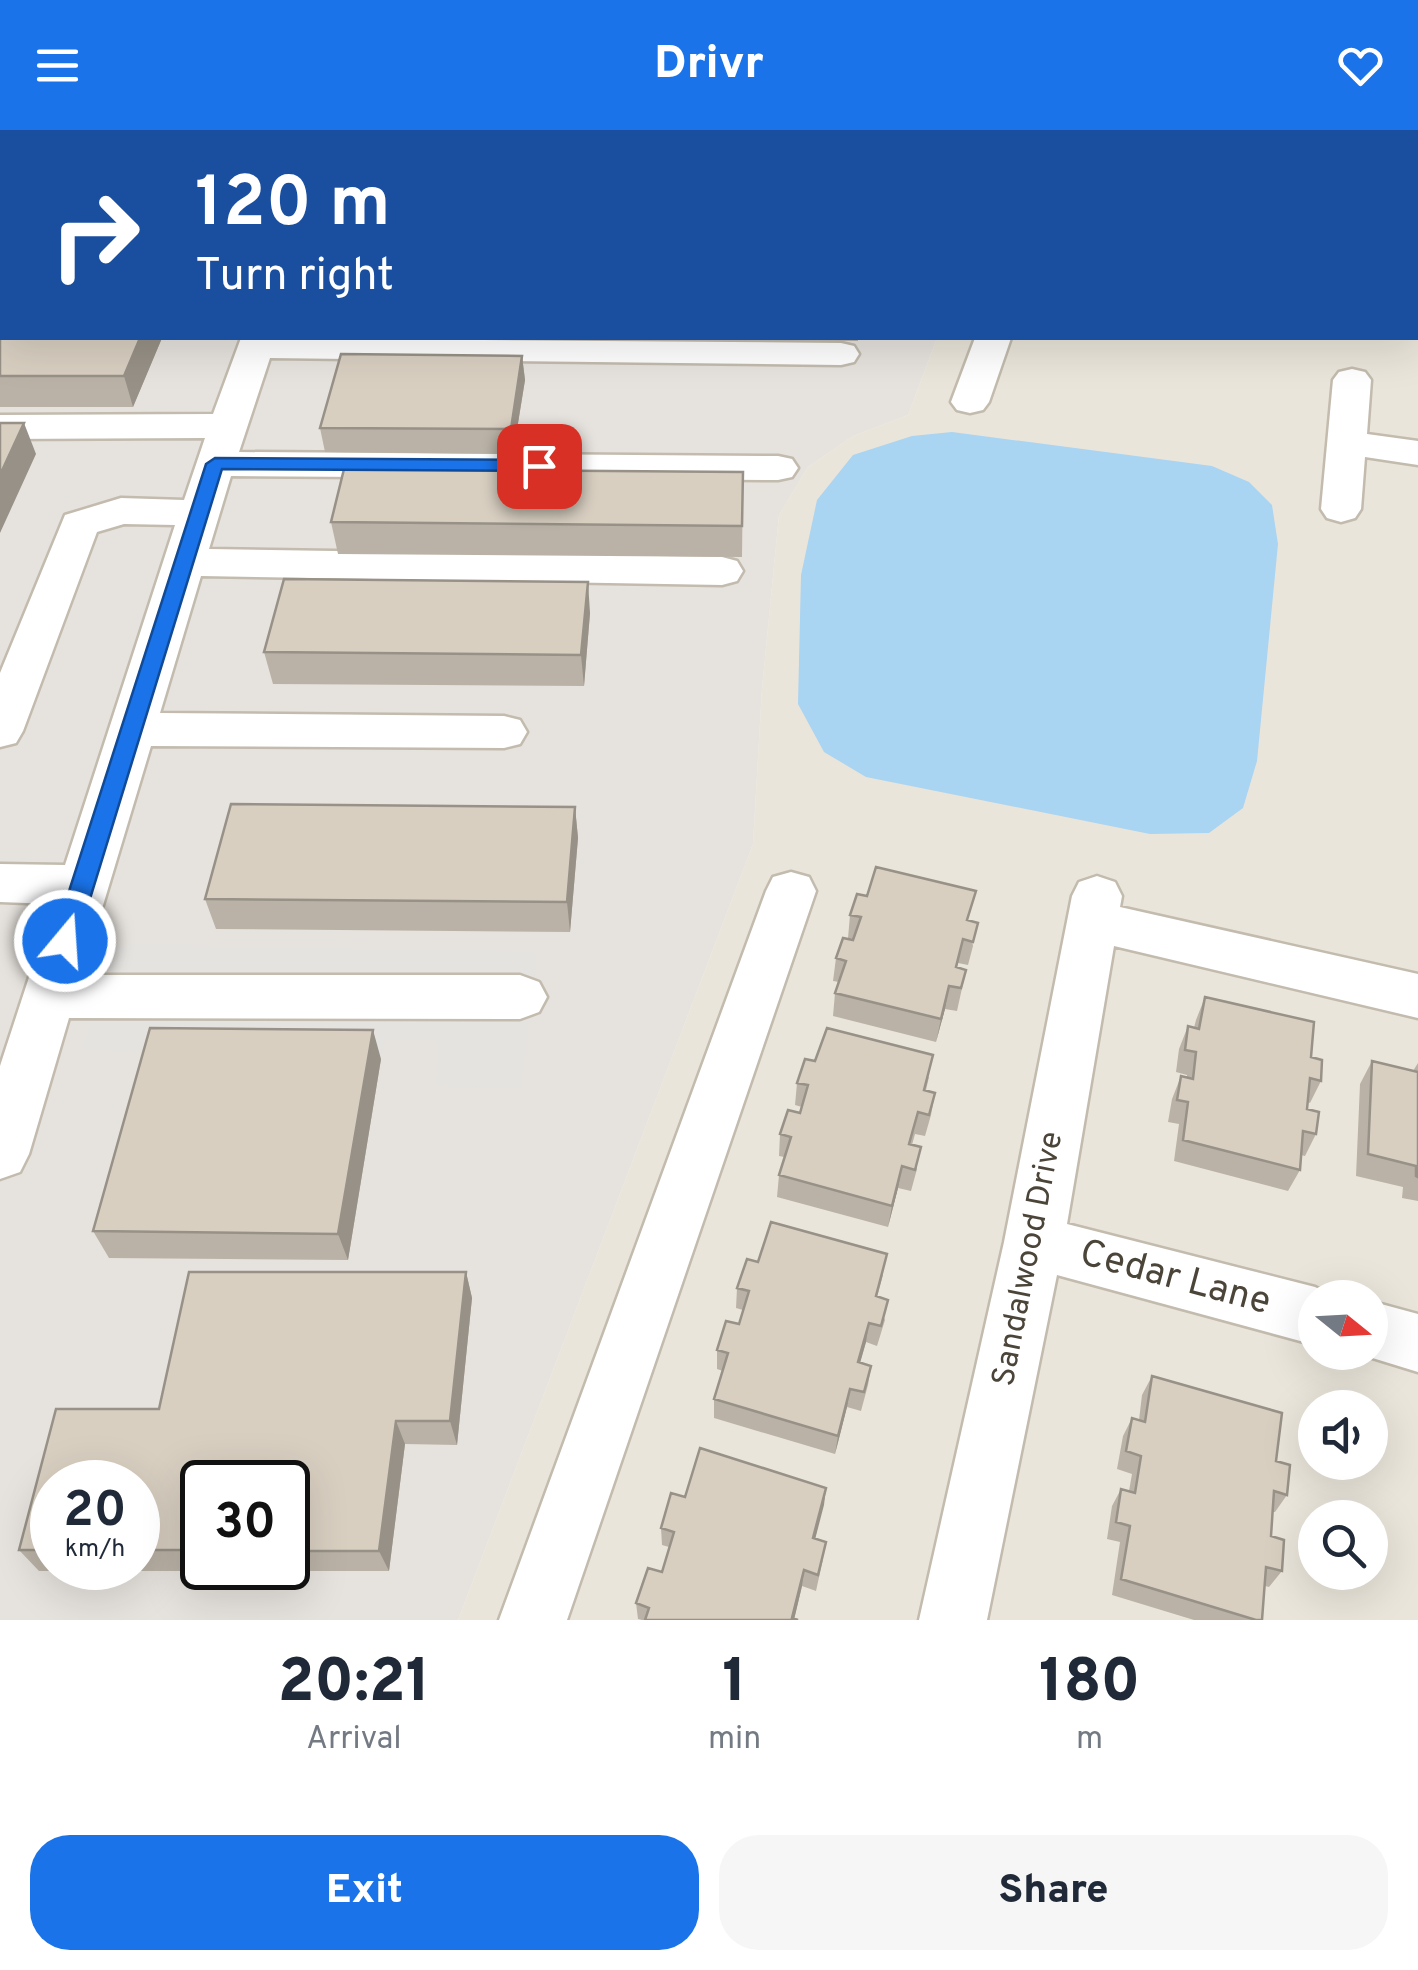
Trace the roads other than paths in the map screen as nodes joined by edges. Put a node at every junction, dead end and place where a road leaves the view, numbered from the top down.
1 (992, 340) edge
2 (257, 342) edge
3 (842, 354) dead end
4 (1352, 380) dead end
5 (970, 402) dead end
6 (0, 427) edge
7 (1350, 442) junction
8 (221, 445) junction
9 (1418, 453) edge
10 (778, 468) dead end
11 (1341, 509) dead end
12 (200, 512) junction
13 (185, 562) junction
14 (722, 571) dead end
15 (132, 729) junction
16 (0, 731) edge
17 (504, 732) dead end
18 (0, 883) edge
19 (83, 885) junction
20 (791, 891) dead end
21 (48, 996) junction
22 (1418, 996) edge
23 (520, 997) dead end
24 (14, 1064) edge
25 (0, 1154) edge
26 (1034, 1242) junction
27 (1298, 1312) edge
28 (1388, 1335) edge
29 (1418, 1343) edge
30 (533, 1620) edge
31 (954, 1620) edge

1 - 5 street
2 - 3 street
2 - 8 street
4 - 7 street
6 - 8 street
7 - 9 street
7 - 11 street
8 - 10 street
8 - 12 street
12 - 13 street
12 - 16 street
13 - 14 street
13 - 15 street
15 - 17 street
15 - 19 street
18 - 19 street
19 - 21 street
20 - 30 street
21 - 23 street
21 - 24 street
22 - 26 street, Sandalwood Drive
24 - 25 street
26 - 27 street, Cedar Lane
26 - 31 street, Sandalwood Drive
28 - 29 street

